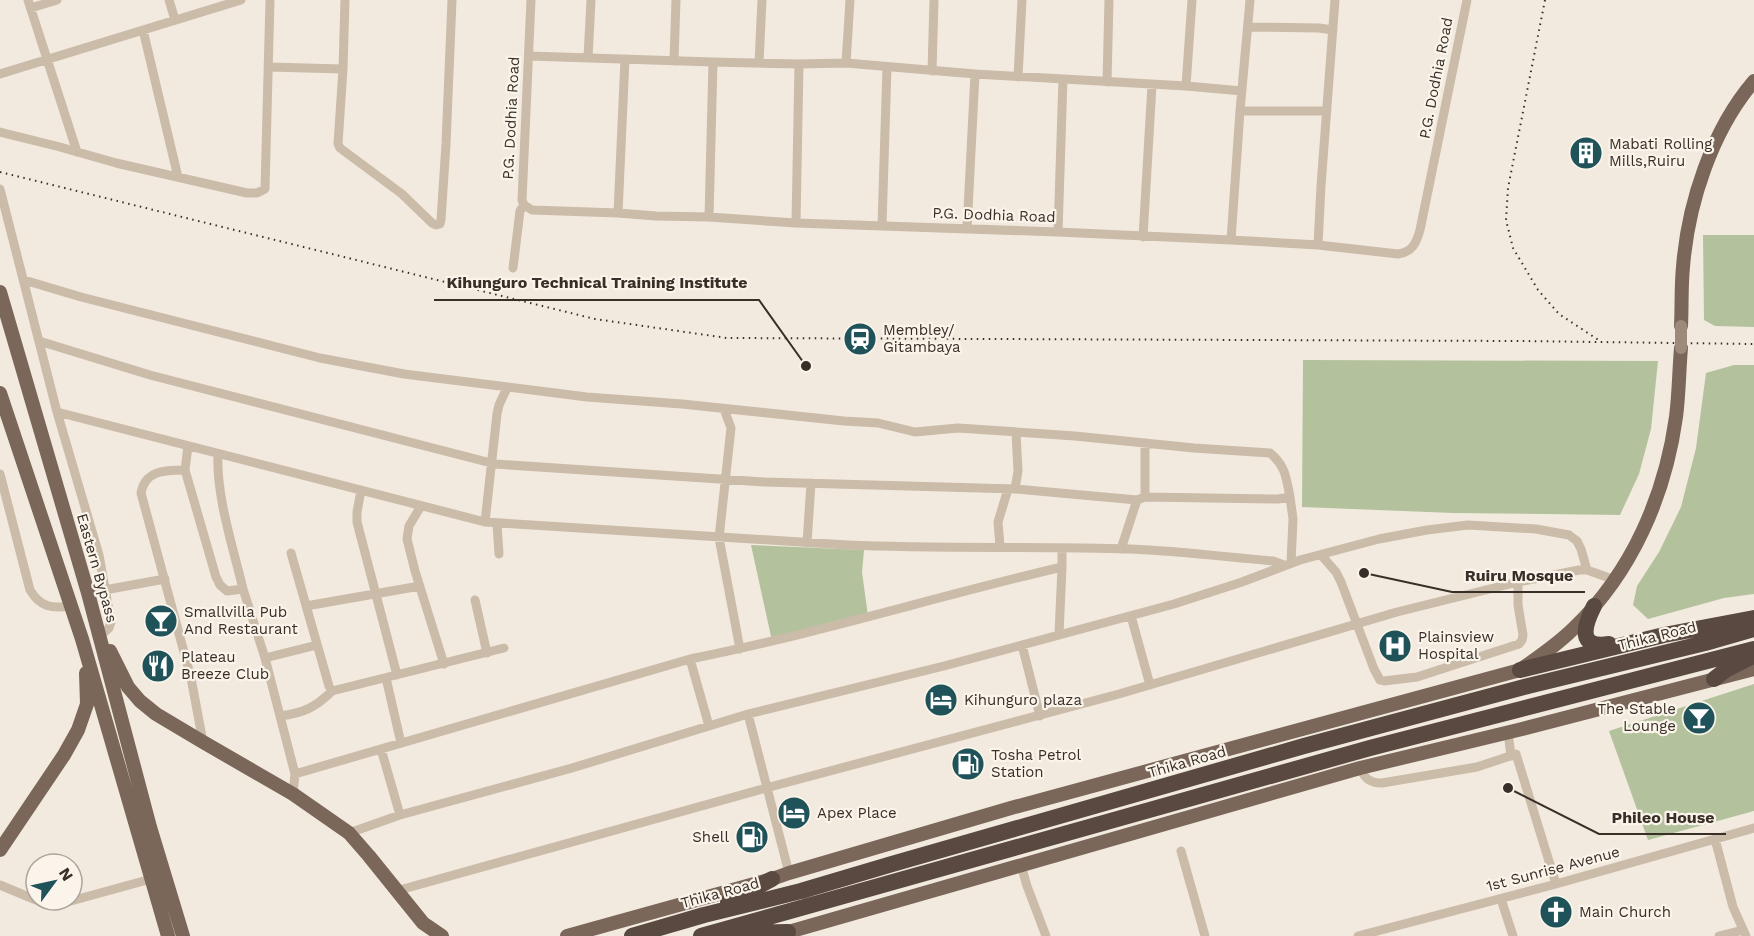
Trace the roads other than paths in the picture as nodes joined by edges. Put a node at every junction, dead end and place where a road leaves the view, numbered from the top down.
1 (57, 0) edge
2 (169, 0) edge
3 (241, 0) edge
4 (270, 0) edge
5 (345, 0) edge
6 (452, 0) edge
7 (531, 0) edge
8 (591, 0) edge
9 (676, 0) edge
10 (762, 0) edge
11 (850, 0) edge
12 (934, 0) edge
13 (1022, 0) edge
14 (1109, 0) edge
15 (1192, 0) edge
16 (1250, 0) edge
17 (1335, 0) edge
18 (1467, 0) edge
19 (29, 4) edge
20 (175, 20) junction
21 (1248, 27) junction
22 (143, 30) junction
23 (1333, 30) junction
24 (529, 56) junction
25 (588, 58) junction
26 (47, 60) junction
27 (625, 60) junction
28 (674, 61) junction
29 (713, 62) junction
30 (759, 63) junction
31 (846, 63) junction
32 (799, 64) junction
33 (268, 67) junction
34 (887, 67) junction
35 (343, 69) junction
36 (932, 71) junction
37 (0, 74) edge
38 (975, 74) junction
39 (1018, 77) junction
40 (1063, 79) junction
41 (1754, 81) edge
42 (1107, 82) junction
43 (1152, 85) junction
44 (1186, 86) junction
45 (1242, 90) junction
46 (1240, 111) junction
47 (1327, 111) junction
48 (0, 132) edge
49 (77, 152) junction
50 (178, 177) junction
51 (0, 189) edge
52 (524, 206) junction
53 (618, 213) junction
54 (709, 217) junction
55 (796, 223) junction
56 (882, 225) junction
57 (967, 229) junction
58 (1058, 232) junction
59 (1143, 237) junction
60 (1231, 240) junction
61 (1318, 245) junction
62 (513, 268) dead end
63 (24, 280) junction
64 (0, 292) edge
65 (1681, 326) joint
66 (39, 341) junction
67 (1681, 348) joint
68 (507, 387) junction
69 (0, 393) edge
70 (724, 408) junction
71 (57, 412) junction
72 (1016, 432) junction
73 (1145, 443) junction
74 (188, 446) junction
75 (218, 454) junction
76 (492, 464) junction
77 (185, 470) junction
78 (0, 474) edge
79 (726, 480) junction
80 (811, 483) junction
81 (1012, 489) junction
82 (361, 490) junction
83 (1290, 497) junction
84 (1141, 499) junction
85 (421, 506) junction
86 (484, 522) junction
87 (497, 524) junction
88 (719, 538) junction
89 (807, 543) junction
90 (1000, 546) junction
91 (1062, 549) junction
92 (1121, 549) junction
93 (291, 553) dead end
94 (499, 554) dead end
95 (1321, 555) junction
96 (1254, 560) junction
97 (1287, 564) junction
98 (1062, 567) junction
99 (1587, 570) junction
100 (1260, 576) junction
101 (165, 579) junction
102 (1615, 580) junction
103 (1518, 582) junction
104 (420, 586) junction
105 (243, 589) junction
106 (105, 590) junction
107 (88, 593) junction
108 (376, 593) junction
109 (475, 600) dead end
110 (71, 606) junction
111 (306, 606) junction
112 (1594, 606) junction
113 (1131, 616) junction
114 (1754, 618) edge
115 (95, 619) junction
116 (1356, 623) junction
117 (1754, 629) edge
118 (102, 634) junction
119 (1059, 634) junction
120 (1664, 635) junction
121 (82, 639) junction
122 (317, 645) junction
123 (1022, 645) junction
124 (504, 648) dead end
125 (740, 649) junction
126 (1754, 649) edge
127 (487, 653) junction
128 (1754, 655) edge
129 (265, 658) junction
130 (690, 659) junction
131 (444, 664) junction
132 (1754, 669) edge
133 (1520, 670) junction
134 (397, 675) junction
135 (386, 678) junction
136 (1714, 679) junction
137 (1150, 685) junction
138 (1420, 686) junction
139 (332, 691) junction
140 (748, 714) junction
141 (280, 716) junction
142 (1040, 716) junction
143 (710, 726) junction
144 (1508, 732) junction
145 (203, 742) junction
146 (401, 743) junction
147 (381, 749) junction
148 (1511, 756) junction
149 (1360, 768) junction
150 (295, 774) junction
151 (766, 788) junction
152 (293, 794) junction
153 (400, 816) junction
154 (1754, 828) edge
155 (349, 833) junction
156 (1714, 839) junction
157 (0, 850) edge
158 (1181, 851) dead end
159 (1021, 865) junction
160 (789, 873) junction
161 (928, 873) junction
162 (975, 878) junction
163 (152, 879) junction
164 (772, 879) junction
165 (1556, 884) junction
166 (0, 885) edge
167 (396, 891) junction
168 (24, 895) edge
169 (84, 897) edge
170 (1501, 899) junction
171 (704, 915) junction
172 (1744, 933) edge
173 (782, 934) edge
174 (705, 935) edge
175 (168, 936) edge
176 (183, 936) edge
177 (442, 936) edge
178 (567, 936) edge
179 (632, 936) edge
180 (1046, 936) edge
181 (1205, 936) edge
182 (1358, 936) edge
183 (1513, 936) edge
184 (1719, 936) edge

1 - 19 street
2 - 20 street
3 - 20 street
4 - 33 street
5 - 35 street
6 - 35 street
7 - 24 street, P.G. Dodhia Road
8 - 25 street
9 - 28 street
10 - 30 street
11 - 31 street
12 - 36 street
13 - 39 street
14 - 42 street
15 - 44 street
16 - 21 street
17 - 23 street
18 - 61 street, P.G. Dodhia Road
19 - 26 street
20 - 22 street
21 - 23 street
21 - 45 street
22 - 26 street
22 - 50 street
23 - 47 street
24 - 25 street
24 - 52 street, P.G. Dodhia Road
25 - 27 street
26 - 37 street
26 - 49 street
27 - 28 street
27 - 53 street
28 - 29 street
29 - 30 street
29 - 54 street
30 - 32 street
31 - 32 street
31 - 34 street
32 - 55 street
33 - 35 street
33 - 50 street
34 - 36 street
34 - 56 street
36 - 38 street
38 - 39 street
38 - 57 street
39 - 40 street
40 - 42 street
40 - 58 street
41 - 65 main road
42 - 43 street
43 - 44 street
43 - 59 street
44 - 45 street
45 - 46 street
46 - 47 street
46 - 60 street
47 - 61 street
48 - 49 street
49 - 50 street
51 - 63 street
52 - 53 street, P.G. Dodhia Road
52 - 62 street
53 - 54 street, P.G. Dodhia Road
54 - 55 street, P.G. Dodhia Road
55 - 56 street, P.G. Dodhia Road
56 - 57 street, P.G. Dodhia Road
57 - 58 street, P.G. Dodhia Road
58 - 59 street, P.G. Dodhia Road
59 - 60 street, P.G. Dodhia Road
60 - 61 street, P.G. Dodhia Road
63 - 66 street
63 - 68 street
64 - 107 main road, Eastern Bypass
65 - 67 main road, bridge
66 - 71 street
66 - 76 street
67 - 102 main road
68 - 70 street
68 - 76 street
69 - 110 main road
70 - 72 street
70 - 79 street
71 - 74 street
71 - 106 street
72 - 73 street
72 - 81 street
73 - 83 street
73 - 84 street
74 - 75 street
74 - 77 street
75 - 82 street
75 - 105 street
76 - 79 street
76 - 86 street
77 - 101 street
77 - 105 street
78 - 110 street
79 - 80 street
79 - 88 street
80 - 81 street
80 - 89 street
81 - 84 street
81 - 90 street
82 - 85 street
82 - 108 street
83 - 84 street
83 - 97 street
84 - 92 street
85 - 86 street
85 - 104 street
86 - 87 street
87 - 88 street
87 - 94 street
88 - 89 street
88 - 125 street
89 - 90 street
90 - 91 street
91 - 92 street
91 - 98 street
92 - 96 street
93 - 111 street
95 - 97 street
95 - 99 street
95 - 116 street
96 - 97 street
96 - 100 street
97 - 100 street
98 - 119 street
98 - 125 street
99 - 102 street
99 - 103 street
100 - 113 street
101 - 106 street
101 - 145 street
102 - 112 main road
103 - 116 street
103 - 138 street
104 - 108 street
104 - 131 street
105 - 129 street
106 - 107 street
106 - 118 street
107 - 115 main road, Eastern Bypass
108 - 111 street
108 - 134 street
109 - 127 street
110 - 121 main road
111 - 122 street
112 - 120 highway
112 - 133 main road
113 - 119 street
113 - 137 street
114 - 120 highway
115 - 118 main road
115 - 176 main road, Eastern Bypass
116 - 137 street
116 - 138 street
117 - 171 highway, Thika Road
118 - 145 main road
119 - 123 street
120 - 133 highway
121 - 157 main road
121 - 163 main road
122 - 129 street
122 - 139 street
123 - 140 street
123 - 142 street
124 - 127 street
125 - 130 street
126 - 161 highway
127 - 131 street
128 - 136 highway
129 - 141 street
130 - 143 street
130 - 146 street
131 - 134 street
132 - 136 main road
133 - 138 main road, Thika Road
134 - 135 street
135 - 139 street
135 - 146 street
136 - 144 main road
137 - 142 street
138 - 160 main road, Thika Road
139 - 141 street
140 - 143 street
140 - 151 street
141 - 150 street
142 - 151 street
143 - 153 street
144 - 148 street
144 - 149 main road
145 - 152 main road
146 - 147 street
147 - 150 street
147 - 153 street
148 - 149 street
148 - 165 street
149 - 159 main road
150 - 152 street
151 - 160 street
151 - 167 street
152 - 155 main road
153 - 155 street
154 - 156 street, 1st Sunrise Avenue
155 - 167 main road
156 - 165 street, 1st Sunrise Avenue
156 - 172 street
158 - 181 street
159 - 162 main road
159 - 180 street
160 - 164 main road, Thika Road
161 - 162 main road
161 - 174 highway
162 - 173 main road
163 - 169 street
163 - 175 main road
164 - 171 highway
164 - 178 main road, Thika Road
165 - 170 street, 1st Sunrise Avenue
166 - 168 street
167 - 177 main road
170 - 182 street, 1st Sunrise Avenue
170 - 183 street
171 - 179 highway, Thika Road
172 - 184 street
173 - 174 highway

